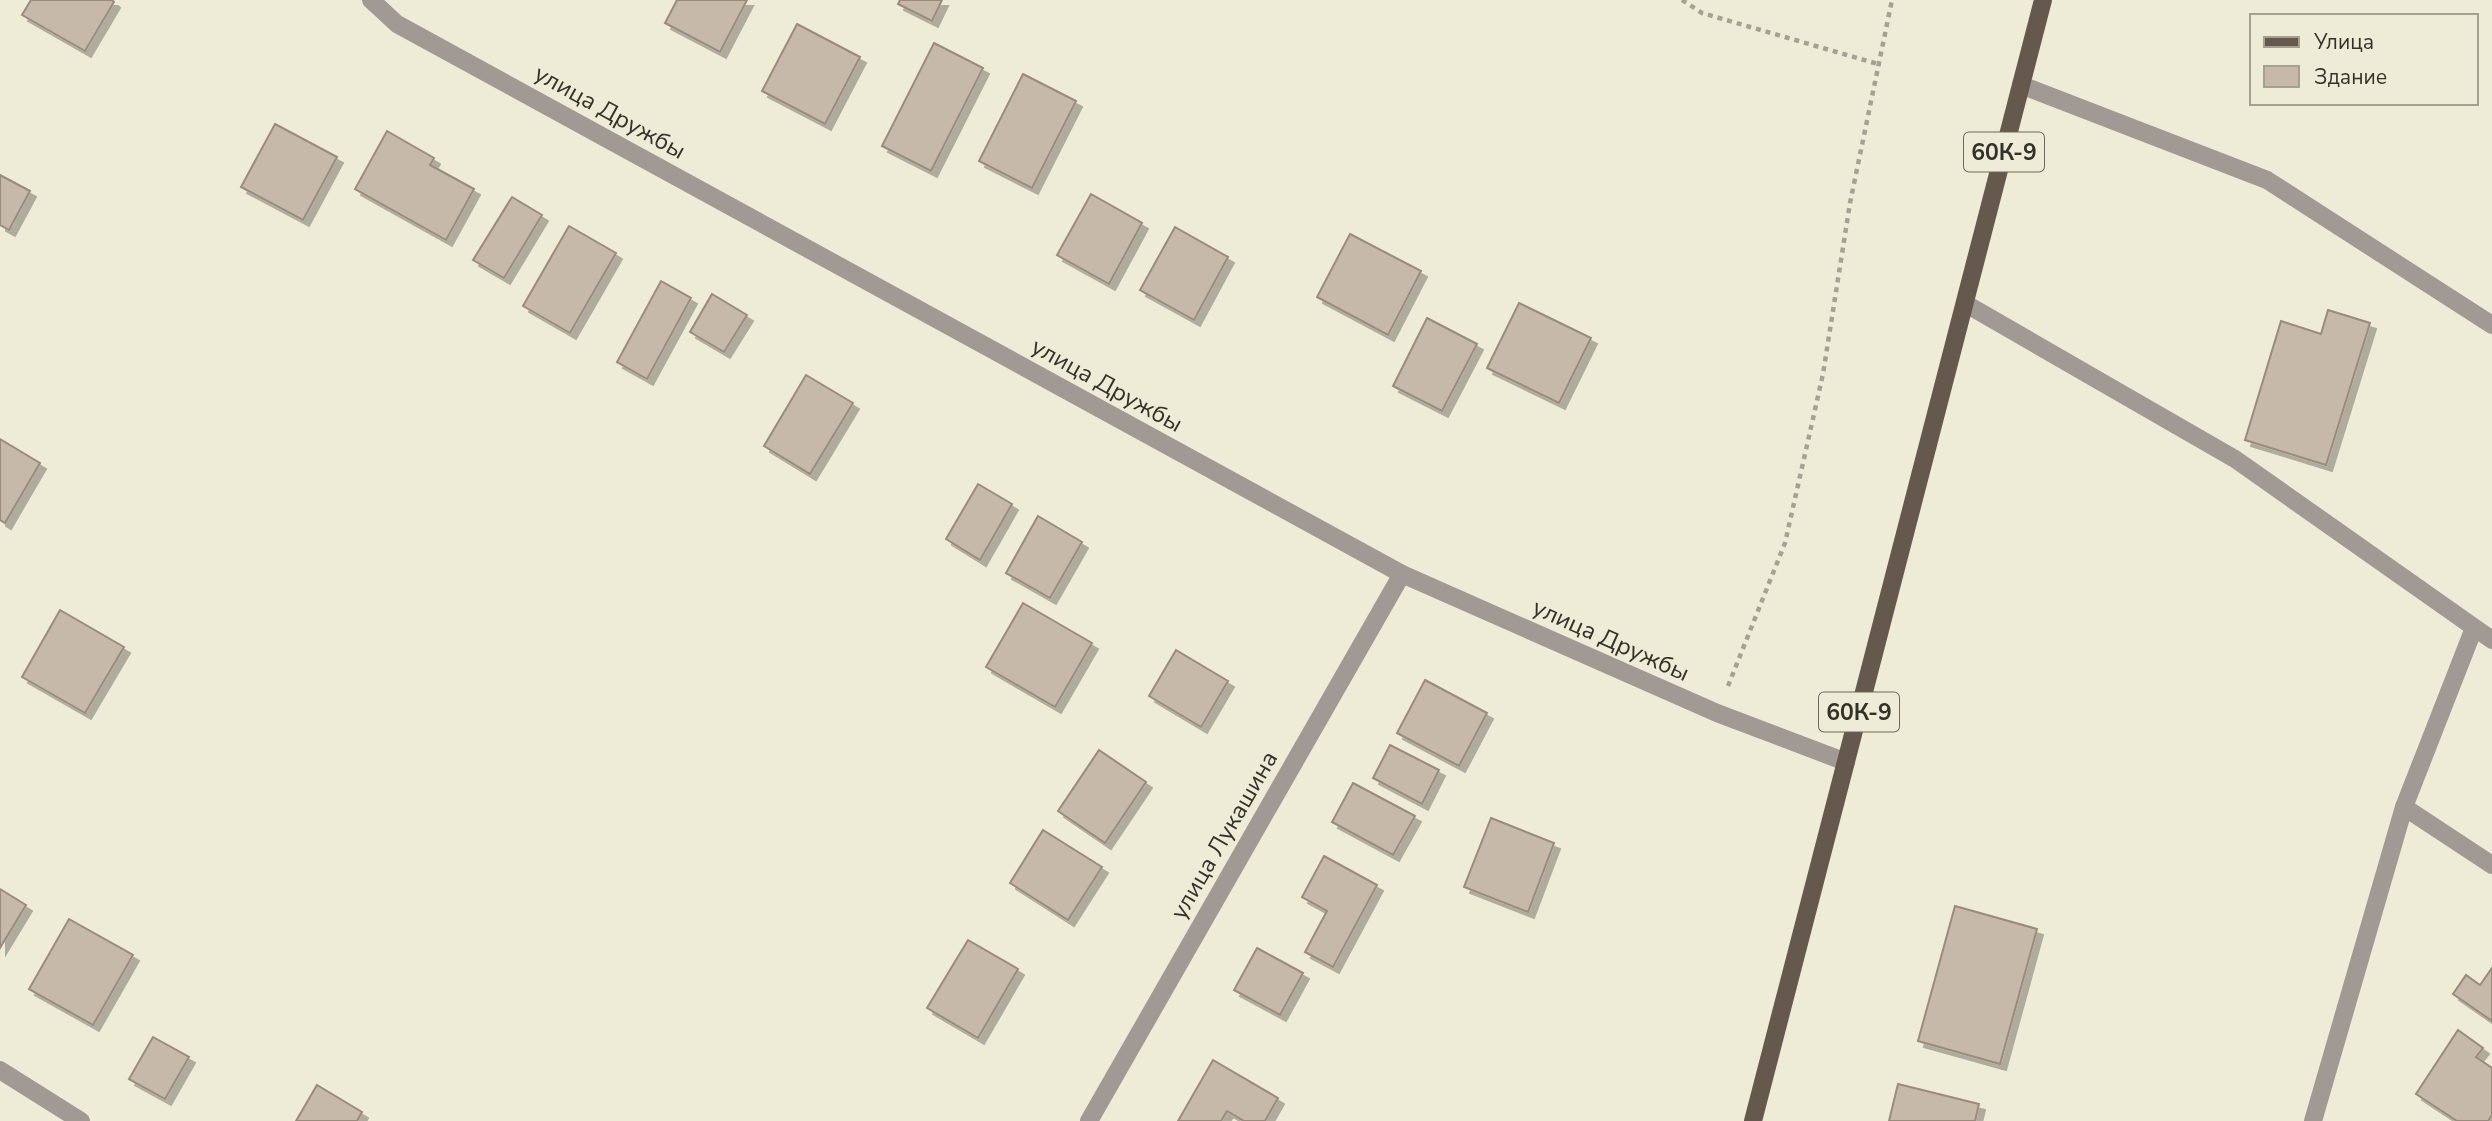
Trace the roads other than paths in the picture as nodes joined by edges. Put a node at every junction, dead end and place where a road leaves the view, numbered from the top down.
1 (371, 0) edge
2 (2043, 0) edge
3 (2021, 85) junction
4 (1966, 304) junction
5 (2492, 324) edge
6 (1402, 574) junction
7 (2474, 628) junction
8 (2492, 640) edge
9 (1846, 762) junction
10 (2404, 807) junction
11 (2492, 865) edge
12 (0, 1070) edge
13 (81, 1121) edge
14 (1089, 1121) edge
15 (1754, 1121) edge
16 (2313, 1121) edge

1 - 6 street, улица Дружбы
2 - 3 main road, 60К-9
3 - 4 main road, 60К-9
3 - 5 street
4 - 7 street
4 - 9 main road, 60К-9
6 - 9 street, улица Дружбы
6 - 14 street, улица Лукашина
7 - 8 street
7 - 10 street
9 - 15 main road, 60К-9
10 - 11 street
10 - 16 street
12 - 13 street

